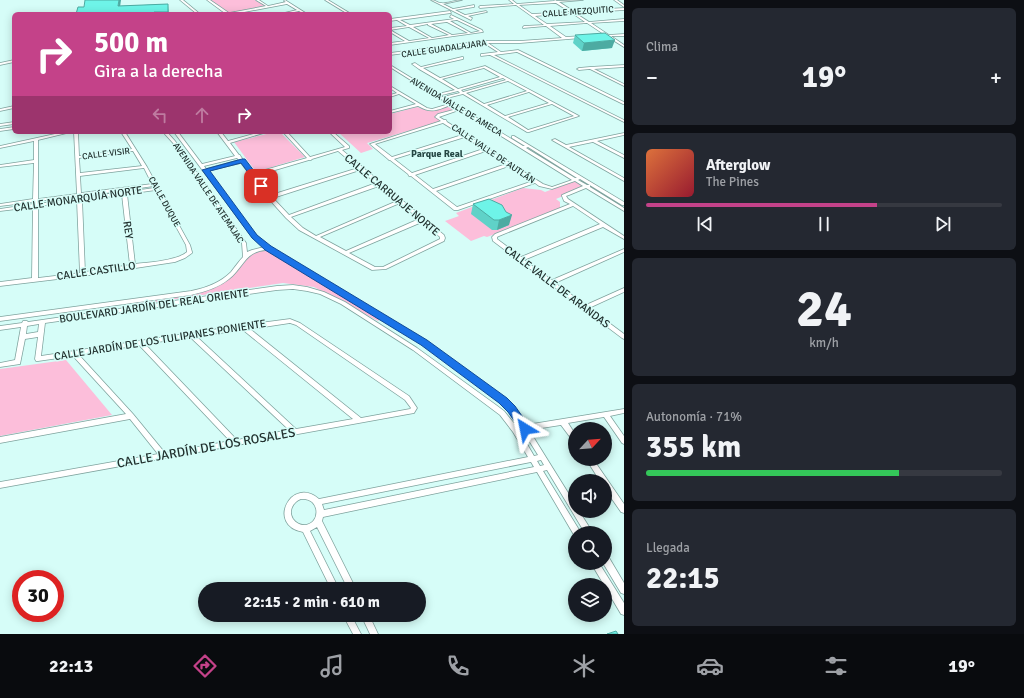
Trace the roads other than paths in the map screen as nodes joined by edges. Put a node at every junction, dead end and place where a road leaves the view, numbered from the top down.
1 (181, 0) edge
2 (208, 0) edge
3 (257, 0) edge
4 (283, 0) edge
5 (326, 0) edge
6 (432, 0) edge
7 (461, 0) edge
8 (510, 0) edge
9 (582, 0) edge
10 (614, 0) edge
11 (554, 1) edge
12 (287, 2) junction
13 (441, 4) junction
14 (516, 4) junction
15 (267, 6) junction
16 (473, 6) dead end
17 (480, 7) dead end
18 (624, 7) edge
19 (300, 10) junction
20 (196, 12) edge
21 (226, 12) edge
22 (238, 12) edge
23 (290, 12) edge
24 (303, 12) edge
25 (347, 12) edge
26 (486, 12) dead end
27 (571, 12) junction
28 (452, 13) junction
29 (532, 15) junction
30 (465, 16) junction
31 (458, 19) junction
32 (471, 19) dead end
33 (393, 20) edge
34 (624, 20) edge
35 (448, 21) junction
36 (429, 23) junction
37 (588, 23) junction
38 (407, 26) junction
39 (546, 26) junction
40 (524, 27) dead end
41 (392, 30) edge
42 (392, 31) edge
43 (471, 33) junction
44 (624, 35) edge
45 (452, 36) junction
46 (593, 36) edge
47 (608, 36) junction
48 (586, 37) edge
49 (565, 38) junction
50 (431, 39) junction
51 (409, 42) junction
52 (488, 42) junction
53 (392, 45) edge
54 (392, 46) edge
55 (624, 46) edge
56 (395, 48) dead end
57 (500, 52) junction
58 (505, 52) junction
59 (491, 53) junction
60 (392, 55) edge
61 (482, 55) dead end
62 (462, 58) dead end
63 (12, 61) edge
64 (392, 63) edge
65 (0, 64) edge
66 (414, 64) dead end
67 (392, 67) edge
68 (623, 67) edge
69 (420, 68) junction
70 (589, 68) junction
71 (579, 69) dead end
72 (504, 77) junction
73 (439, 79) junction
74 (509, 80) junction
75 (624, 85) edge
76 (392, 88) edge
77 (458, 90) junction
78 (530, 91) junction
79 (400, 93) junction
80 (463, 93) junction
81 (443, 94) junction
82 (392, 95) edge
83 (448, 97) junction
84 (553, 103) junction
85 (624, 103) edge
86 (452, 104) junction
87 (417, 105) junction
88 (483, 105) junction
89 (12, 107) edge
90 (460, 109) junction
91 (0, 110) edge
92 (392, 111) edge
93 (624, 116) edge
94 (505, 117) junction
95 (616, 117) junction
96 (624, 121) edge
97 (12, 122) edge
98 (445, 122) junction
99 (0, 125) edge
100 (12, 128) edge
101 (0, 130) edge
102 (61, 134) edge
103 (76, 134) edge
104 (124, 134) edge
105 (166, 134) edge
106 (178, 134) edge
107 (221, 134) edge
108 (258, 134) edge
109 (288, 134) edge
110 (333, 134) edge
111 (466, 135) junction
112 (623, 136) edge
113 (182, 139) junction
114 (36, 140) junction
115 (554, 140) dead end
116 (594, 140) junction
117 (174, 142) junction
118 (228, 142) junction
119 (528, 146) junction
120 (566, 146) junction
121 (0, 147) edge
122 (523, 147) junction
123 (488, 149) junction
124 (134, 150) junction
125 (339, 150) junction
126 (239, 156) junction
127 (77, 157) junction
128 (624, 157) edge
129 (310, 159) junction
130 (390, 159) junction
131 (36, 161) junction
132 (217, 161) junction
133 (242, 161) junction
134 (510, 164) junction
135 (202, 165) junction
136 (0, 166) edge
137 (221, 166) junction
138 (145, 167) junction
139 (361, 168) junction
140 (205, 170) junction
141 (78, 175) junction
142 (253, 175) junction
143 (410, 175) junction
144 (580, 178) junction
145 (575, 180) junction
146 (624, 180) edge
147 (535, 182) junction
148 (380, 184) junction
149 (592, 185) junction
150 (156, 187) junction
151 (587, 187) junction
152 (124, 191) junction
153 (432, 191) junction
154 (79, 197) junction
155 (270, 197) junction
156 (400, 201) junction
157 (36, 203) junction
158 (624, 204) edge
159 (0, 205) edge
160 (572, 205) junction
161 (0, 210) edge
162 (624, 210) edge
163 (288, 217) junction
164 (422, 220) junction
165 (243, 222) junction
166 (231, 225) junction
167 (603, 225) junction
168 (317, 237) junction
169 (624, 238) edge
170 (268, 248) junction
171 (624, 250) edge
172 (190, 252) joint
173 (346, 253) junction
174 (245, 256) junction
175 (521, 259) junction
176 (133, 266) junction
177 (84, 274) junction
178 (35, 280) junction
179 (552, 282) junction
180 (0, 284) edge
181 (624, 290) edge
182 (133, 301) junction
183 (585, 308) junction
184 (133, 309) junction
185 (26, 316) junction
186 (0, 319) edge
187 (390, 321) junction
188 (42, 322) junction
189 (24, 325) junction
190 (244, 327) junction
191 (380, 327) junction
192 (0, 328) edge
193 (41, 334) junction
194 (191, 335) junction
195 (623, 336) edge
196 (22, 337) junction
197 (140, 343) junction
198 (74, 354) junction
199 (0, 365) edge
200 (486, 387) junction
201 (477, 394) junction
202 (412, 411) joint
203 (624, 411) edge
204 (605, 414) junction
205 (131, 416) junction
206 (358, 420) junction
207 (563, 422) junction
208 (525, 429) junction
209 (568, 429) edge
210 (515, 430) junction
211 (294, 431) junction
212 (0, 440) edge
213 (235, 442) junction
214 (624, 442) edge
215 (163, 455) junction
216 (542, 457) junction
217 (532, 459) junction
218 (548, 467) junction
219 (538, 470) junction
220 (0, 486) edge
221 (612, 493) edge
222 (568, 500) edge
223 (318, 502) junction
224 (624, 510) edge
225 (322, 514) junction
226 (318, 522) junction
227 (573, 526) edge
228 (305, 528) junction
229 (599, 570) edge
230 (612, 570) edge
231 (332, 582) edge
232 (348, 582) edge
233 (624, 590) edge
234 (624, 612) edge
235 (350, 622) edge
236 (368, 622) edge
237 (356, 634) edge
238 (374, 634) edge

1 - 20 street
2 - 21 street
3 - 15 street
4 - 12 street
5 - 25 street
6 - 13 street
7 - 13 street
8 - 14 street
9 - 11 street
10 - 18 street
11 - 14 street
11 - 27 street
12 - 15 street
12 - 19 street
13 - 28 street
14 - 17 street
14 - 29 street
15 - 22 street
16 - 28 street
18 - 27 street, CALLE MEZQUITIC
19 - 23 street
19 - 24 street
26 - 30 street
27 - 29 street, CALLE MEZQUITIC
27 - 37 street
28 - 30 street
28 - 31 street
28 - 33 street
29 - 39 street
30 - 32 street
31 - 35 street
31 - 43 street
33 - 38 street
34 - 37 street
35 - 36 street
35 - 43 street
36 - 38 street
36 - 45 street
37 - 39 street
37 - 47 street
38 - 41 street
38 - 50 street
39 - 40 street
39 - 49 street
42 - 51 street
43 - 45 street
44 - 47 street
45 - 50 street
46 - 47 street
47 - 55 street
48 - 49 street, CALLE GUADALAJARA
49 - 52 street, CALLE GUADALAJARA
50 - 51 street
51 - 53 street
52 - 57 street
52 - 58 street
52 - 60 street, CALLE GUADALAJARA
54 - 56 street
57 - 58 street
57 - 59 street
58 - 85 street
59 - 61 street
59 - 95 street
62 - 69 street
63 - 65 street
64 - 81 street
66 - 69 street
67 - 86 street, AVENIDA VALLE DE AMECA
68 - 70 street
69 - 73 street
70 - 71 street
70 - 75 street
72 - 73 street
72 - 74 street
72 - 77 street
73 - 77 street
74 - 78 street
74 - 80 street
76 - 79 street
77 - 80 street
77 - 81 street
78 - 84 street
78 - 88 street
79 - 82 street
79 - 87 street
80 - 83 street
80 - 88 street
81 - 83 street
83 - 119 street
84 - 94 street
84 - 94 street
86 - 87 street
86 - 90 street, AVENIDA VALLE DE AMECA
87 - 92 street
88 - 94 street
89 - 91 street
90 - 98 street, CALLE VALLE DE AUTLÁN
90 - 122 street, AVENIDA VALLE DE AMECA
93 - 95 street
95 - 96 street
97 - 99 street
98 - 111 street, CALLE VALLE DE AUTLÁN
98 - 130 street
100 - 101 street
102 - 114 street
103 - 127 street
104 - 124 street, CALLE DUQUE
105 - 117 street, AVENIDA VALLE DE ATEMAJAC
106 - 113 street, AVENIDA VALLE DE ATEMAJAC
107 - 118 street
108 - 118 street
109 - 129 street
110 - 125 street
111 - 123 street, CALLE VALLE DE AUTLÁN
111 - 130 street
112 - 116 street
113 - 117 street
113 - 135 street, AVENIDA VALLE DE ATEMAJAC
114 - 121 street
114 - 131 street
115 - 120 street
116 - 120 street
116 - 128 street
117 - 166 street, AVENIDA VALLE DE ATEMAJAC
118 - 126 street
119 - 122 street
119 - 144 street
120 - 146 street
122 - 145 street, AVENIDA VALLE DE AMECA
123 - 134 street, CALLE VALLE DE AUTLÁN
123 - 143 street
124 - 127 street, CALLE VISIR
124 - 138 street, CALLE DUQUE
125 - 129 street
125 - 139 street, CALLE CARRUAJE NORTE
126 - 132 street
126 - 133 street
127 - 141 street
129 - 142 street
130 - 143 street
131 - 136 street
131 - 157 street
132 - 135 street
132 - 137 street
133 - 137 street
133 - 142 street
134 - 147 street, CALLE VALLE DE AUTLÁN
134 - 153 street
135 - 140 street, AVENIDA VALLE DE ATEMAJAC
137 - 140 street
138 - 141 street
138 - 150 street, CALLE DUQUE
139 - 148 street, CALLE CARRUAJE NORTE
139 - 155 street
140 - 165 street, AVENIDA VALLE DE ATEMAJAC
141 - 154 street
142 - 155 street
143 - 153 street
144 - 145 street
144 - 149 street
145 - 147 street, CALLE VALLE DE AUTLÁN
145 - 151 street, AVENIDA VALLE DE AMECA
147 - 153 street
148 - 156 street, CALLE CARRUAJE NORTE
148 - 163 street
149 - 151 street
149 - 158 street
150 - 152 street, CALLE MONARQUÍA NORTE
150 - 172 street, CALLE DUQUE
151 - 160 street
151 - 162 street, AVENIDA VALLE DE AMECA
152 - 154 street, CALLE MONARQUÍA NORTE
152 - 176 street, REY
154 - 157 street, CALLE MONARQUÍA NORTE
154 - 177 street
155 - 163 street
156 - 164 street, CALLE CARRUAJE NORTE
156 - 168 street
157 - 159 street, CALLE MONARQUÍA NORTE
157 - 161 street, CALLE MONARQUÍA NORTE
157 - 178 street
160 - 167 street
160 - 175 street, CALLE VALLE DE ARANDAS
163 - 168 street
164 - 173 street
164 - 173 street, CALLE CARRUAJE NORTE
165 - 166 street
165 - 170 street, AVENIDA VALLE DE ATEMAJAC
166 - 174 street, AVENIDA VALLE DE ATEMAJAC
167 - 169 street
167 - 175 street
168 - 173 street
170 - 174 street
170 - 187 street, AVENIDA VALLE DE ATEMAJAC
171 - 179 street
172 - 176 street, CALLE CASTILLO
174 - 182 street, BOULEVARD JARDÍN DEL REAL ORIENTE
175 - 179 street, CALLE VALLE DE ARANDAS
176 - 177 street, CALLE CASTILLO
177 - 178 street, CALLE CASTILLO
178 - 180 street, CALLE CASTILLO
179 - 183 street, CALLE VALLE DE ARANDAS
181 - 183 street
182 - 184 street
182 - 185 street, BOULEVARD JARDÍN DEL REAL ORIENTE
183 - 195 street, CALLE VALLE DE ARANDAS
184 - 188 street, BOULEVARD JARDÍN DEL REAL ORIENTE
184 - 191 street, BOULEVARD JARDÍN DEL REAL ORIENTE
185 - 186 street, BOULEVARD JARDÍN DEL REAL ORIENTE
185 - 189 street
187 - 191 street
187 - 200 street, AVENIDA VALLE DE ATEMAJAC
188 - 189 street, BOULEVARD JARDÍN DEL REAL ORIENTE
188 - 193 street
189 - 192 street, BOULEVARD JARDÍN DEL REAL ORIENTE
189 - 196 street
190 - 194 street, CALLE JARDÍN DE LOS TULIPANES PONIENTE
190 - 202 street, CALLE JARDÍN DE LOS TULIPANES PONIENTE
190 - 206 street
191 - 201 street
193 - 196 street
193 - 198 street, CALLE JARDÍN DE LOS TULIPANES PONIENTE
194 - 197 street, CALLE JARDÍN DE LOS TULIPANES PONIENTE
194 - 211 street
196 - 199 street
197 - 198 street, CALLE JARDÍN DE LOS TULIPANES PONIENTE
197 - 213 street
198 - 205 street
200 - 201 street
200 - 208 street, AVENIDA VALLE DE ATEMAJAC
201 - 210 street
202 - 206 street, CALLE JARDÍN DE LOS ROSALES
203 - 204 street
204 - 207 street
204 - 214 street
205 - 212 street
205 - 215 street
206 - 211 street, CALLE JARDÍN DE LOS ROSALES
207 - 208 street
207 - 209 street
208 - 210 street
208 - 216 street, AVENIDA VALLE DE ATEMAJAC
210 - 217 street
211 - 213 street, CALLE JARDÍN DE LOS ROSALES
213 - 215 street, CALLE JARDÍN DE LOS ROSALES
215 - 220 street, CALLE JARDÍN DE LOS ROSALES
216 - 217 street
216 - 218 street, AVENIDA VALLE DE ATEMAJAC
217 - 219 street
217 - 223 street
218 - 219 street
218 - 222 street, AVENIDA VALLE DE ATEMAJAC
219 - 225 street
219 - 227 street
221 - 224 street
223 - 225 street
223 - 228 street
225 - 226 street
226 - 228 street
226 - 232 street
228 - 231 street
229 - 234 street
230 - 233 street
235 - 237 street
236 - 238 street

